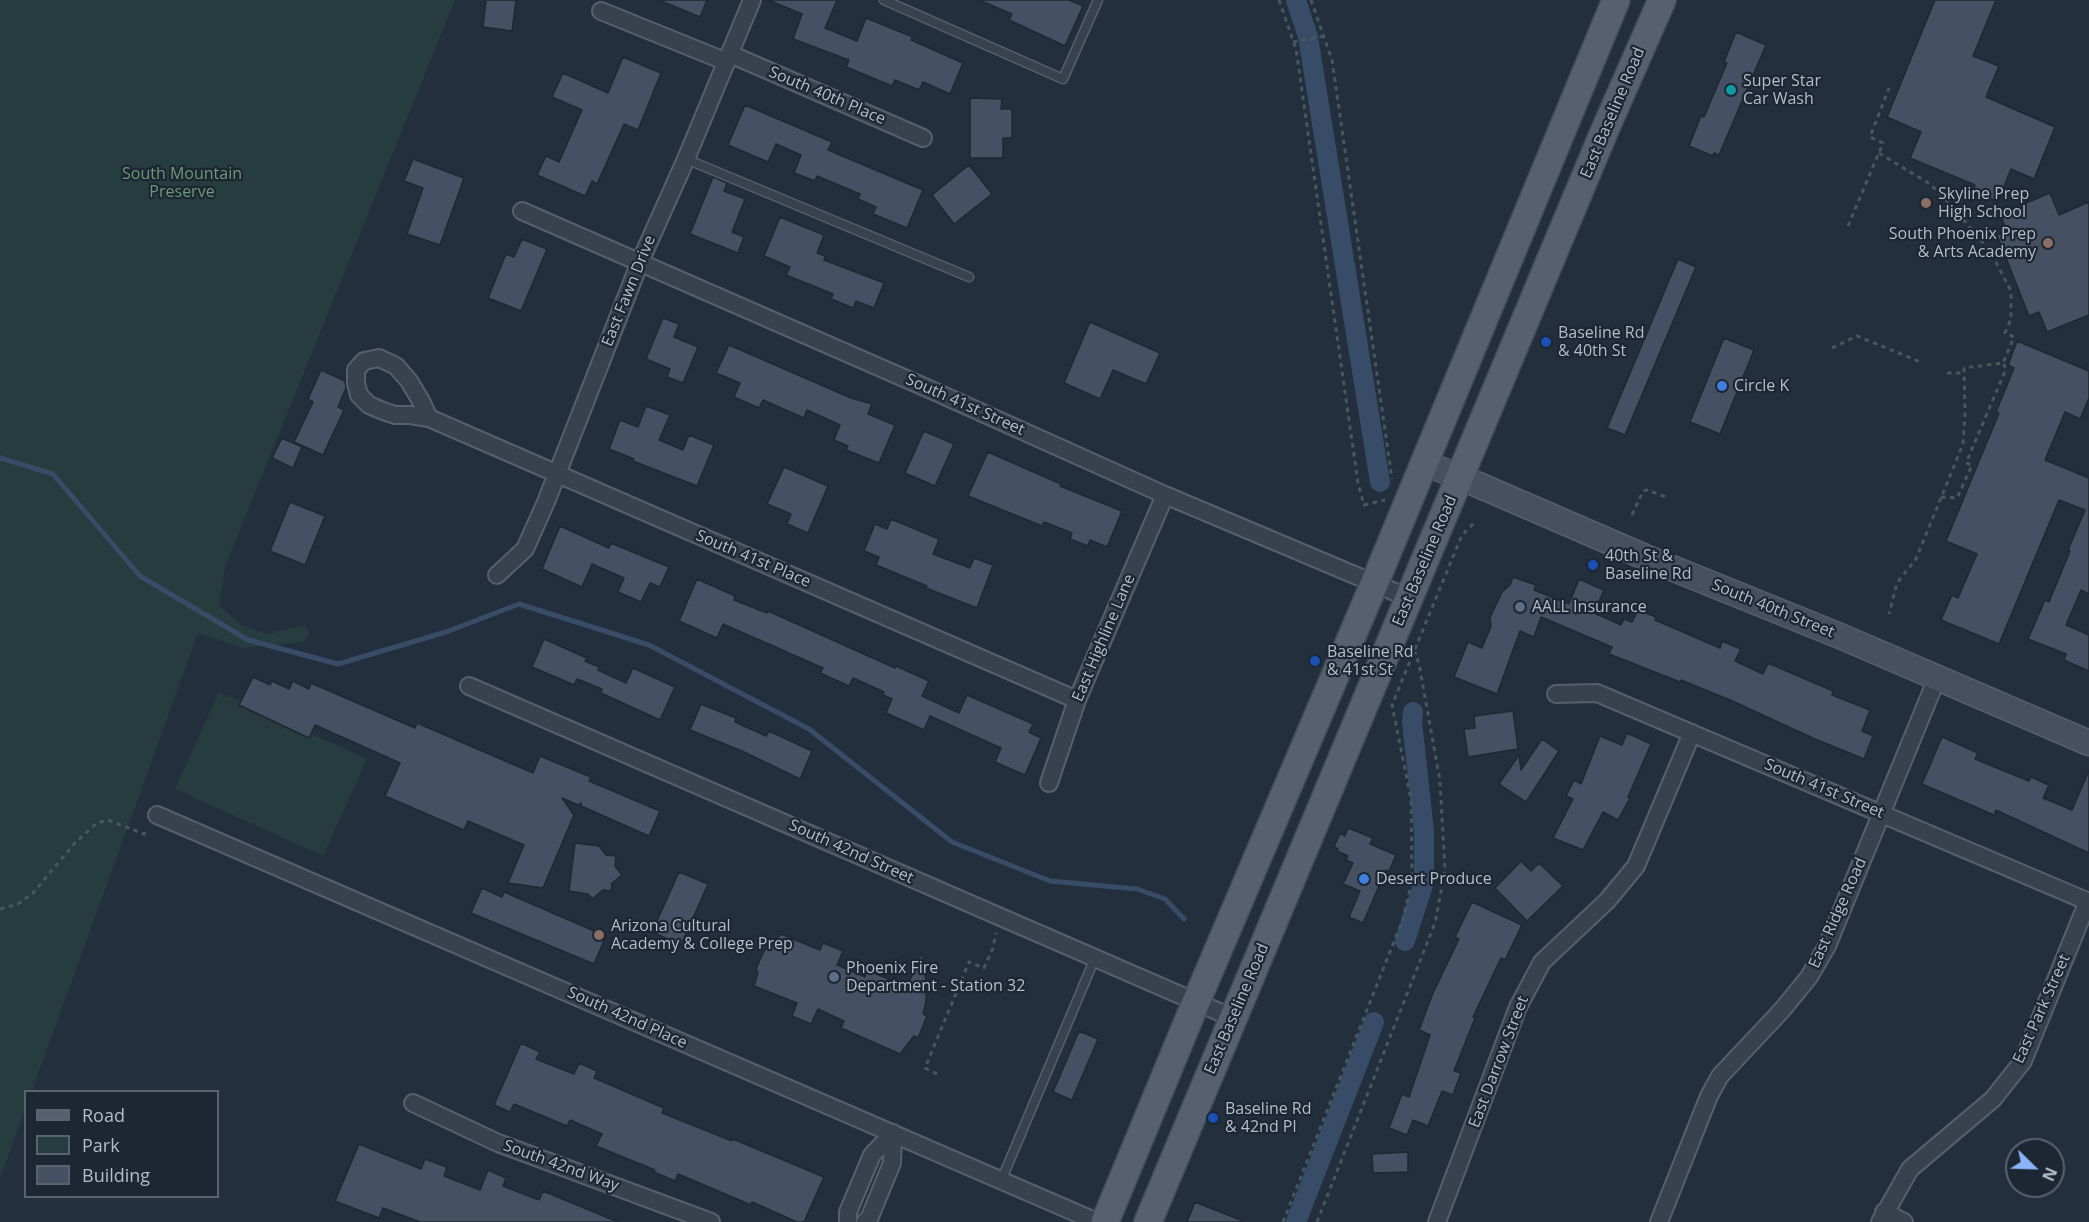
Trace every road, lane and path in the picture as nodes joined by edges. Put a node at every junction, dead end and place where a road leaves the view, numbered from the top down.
1 (752, 0) edge
2 (884, 0) edge
3 (1098, 0) edge
4 (1280, 0) edge
5 (1311, 0) edge
6 (1616, 0) edge
7 (1662, 0) edge
8 (601, 11) dead end
9 (1323, 36) junction
10 (1293, 42) junction
11 (729, 58) junction
12 (1889, 88) dead end
13 (1569, 114) junction
14 (1604, 132) junction
15 (923, 138) dead end
16 (1878, 153) junction
17 (686, 159) junction
18 (522, 211) dead end
19 (1848, 226) dead end
20 (640, 262) junction
21 (969, 277) dead end
22 (1832, 348) dead end
23 (1923, 363) dead end
24 (2003, 363) junction
25 (1947, 373) dead end
26 (1964, 373) junction
27 (429, 418) junction
28 (1424, 463) junction
29 (556, 474) junction
30 (1460, 477) junction
31 (1393, 487) dead end
32 (1165, 495) junction
33 (1941, 496) junction
34 (1666, 497) dead end
35 (1388, 499) dead end
36 (1632, 515) dead end
37 (1475, 522) dead end
38 (497, 575) dead end
39 (1375, 582) junction
40 (1409, 597) junction
41 (1888, 614) dead end
42 (1414, 651) junction
43 (1937, 678) junction
44 (469, 686) dead end
45 (1556, 694) dead end
46 (1077, 700) junction
47 (1692, 733) junction
48 (2089, 743) edge
49 (1049, 783) dead end
50 (1881, 813) junction
51 (157, 815) joint
52 (2089, 902) edge
53 (0, 909) edge
54 (996, 933) dead end
55 (1095, 958) junction
56 (1196, 1002) junction
57 (1233, 1018) junction
58 (937, 1074) dead end
59 (413, 1103) dead end
60 (893, 1133) junction
61 (1001, 1181) junction
62 (853, 1199) junction
63 (869, 1215) edge
64 (1882, 1217) edge
65 (711, 1222) edge
66 (848, 1222) edge
67 (1097, 1222) edge
68 (1105, 1222) edge
69 (1148, 1222) edge
70 (1283, 1222) edge
71 (1317, 1222) edge
72 (1437, 1222) edge
73 (1659, 1222) edge
74 (1904, 1222) edge

1 - 11 street, East Fawn Drive
2 - 3 lane
4 - 10 path
5 - 9 path
6 - 13 main road
7 - 14 main road, East Baseline Road
8 - 11 street, South 40th Place
9 - 10 path
9 - 31 path
10 - 35 path
11 - 15 street, South 40th Place
11 - 17 street, East Fawn Drive
12 - 16 path
13 - 14 main road
13 - 28 main road
14 - 30 main road, East Baseline Road
16 - 19 path
16 - 24 path
17 - 20 street, East Fawn Drive
17 - 21 lane
18 - 20 street, South 41st Street
20 - 29 street, East Fawn Drive
20 - 32 street, South 41st Street
22 - 23 path
24 - 26 path
24 - 33 path
25 - 26 path
26 - 33 path
27 - 27 street, South 41st Place
27 - 29 street, South 41st Place
28 - 30 main road, South 40th Street
28 - 39 main road
29 - 38 street, East Fawn Drive
29 - 46 street, South 41st Place
30 - 40 main road, East Baseline Road
30 - 43 main road, South 40th Street
32 - 39 street, South 41st Street
32 - 46 street, East Highline Lane
33 - 41 path
34 - 36 path
37 - 42 path
39 - 40 street, South 41st Street
39 - 56 main road
40 - 57 main road, East Baseline Road
42 - 70 path
42 - 71 path
43 - 48 main road, South 40th Street
43 - 50 street, East Ridge Road
44 - 55 street, South 42nd Street
45 - 47 street, South 41st Street
46 - 49 street, East Highline Lane
47 - 50 street, South 41st Street
47 - 72 street, East Darrow Street
50 - 52 street, South 41st Street
50 - 73 street, East Ridge Road
51 - 53 path
51 - 60 street, South 42nd Place
52 - 64 street, East Park Street
54 - 58 path
55 - 56 street, South 42nd Street
55 - 61 lane
56 - 57 street, South 42nd Street
56 - 68 main road
57 - 69 main road, East Baseline Road
59 - 65 street, South 42nd Way
60 - 61 street, South 42nd Place
60 - 62 street
60 - 63 street
61 - 67 street, South 42nd Place
62 - 63 street
62 - 66 street
64 - 74 street, East Park Street

